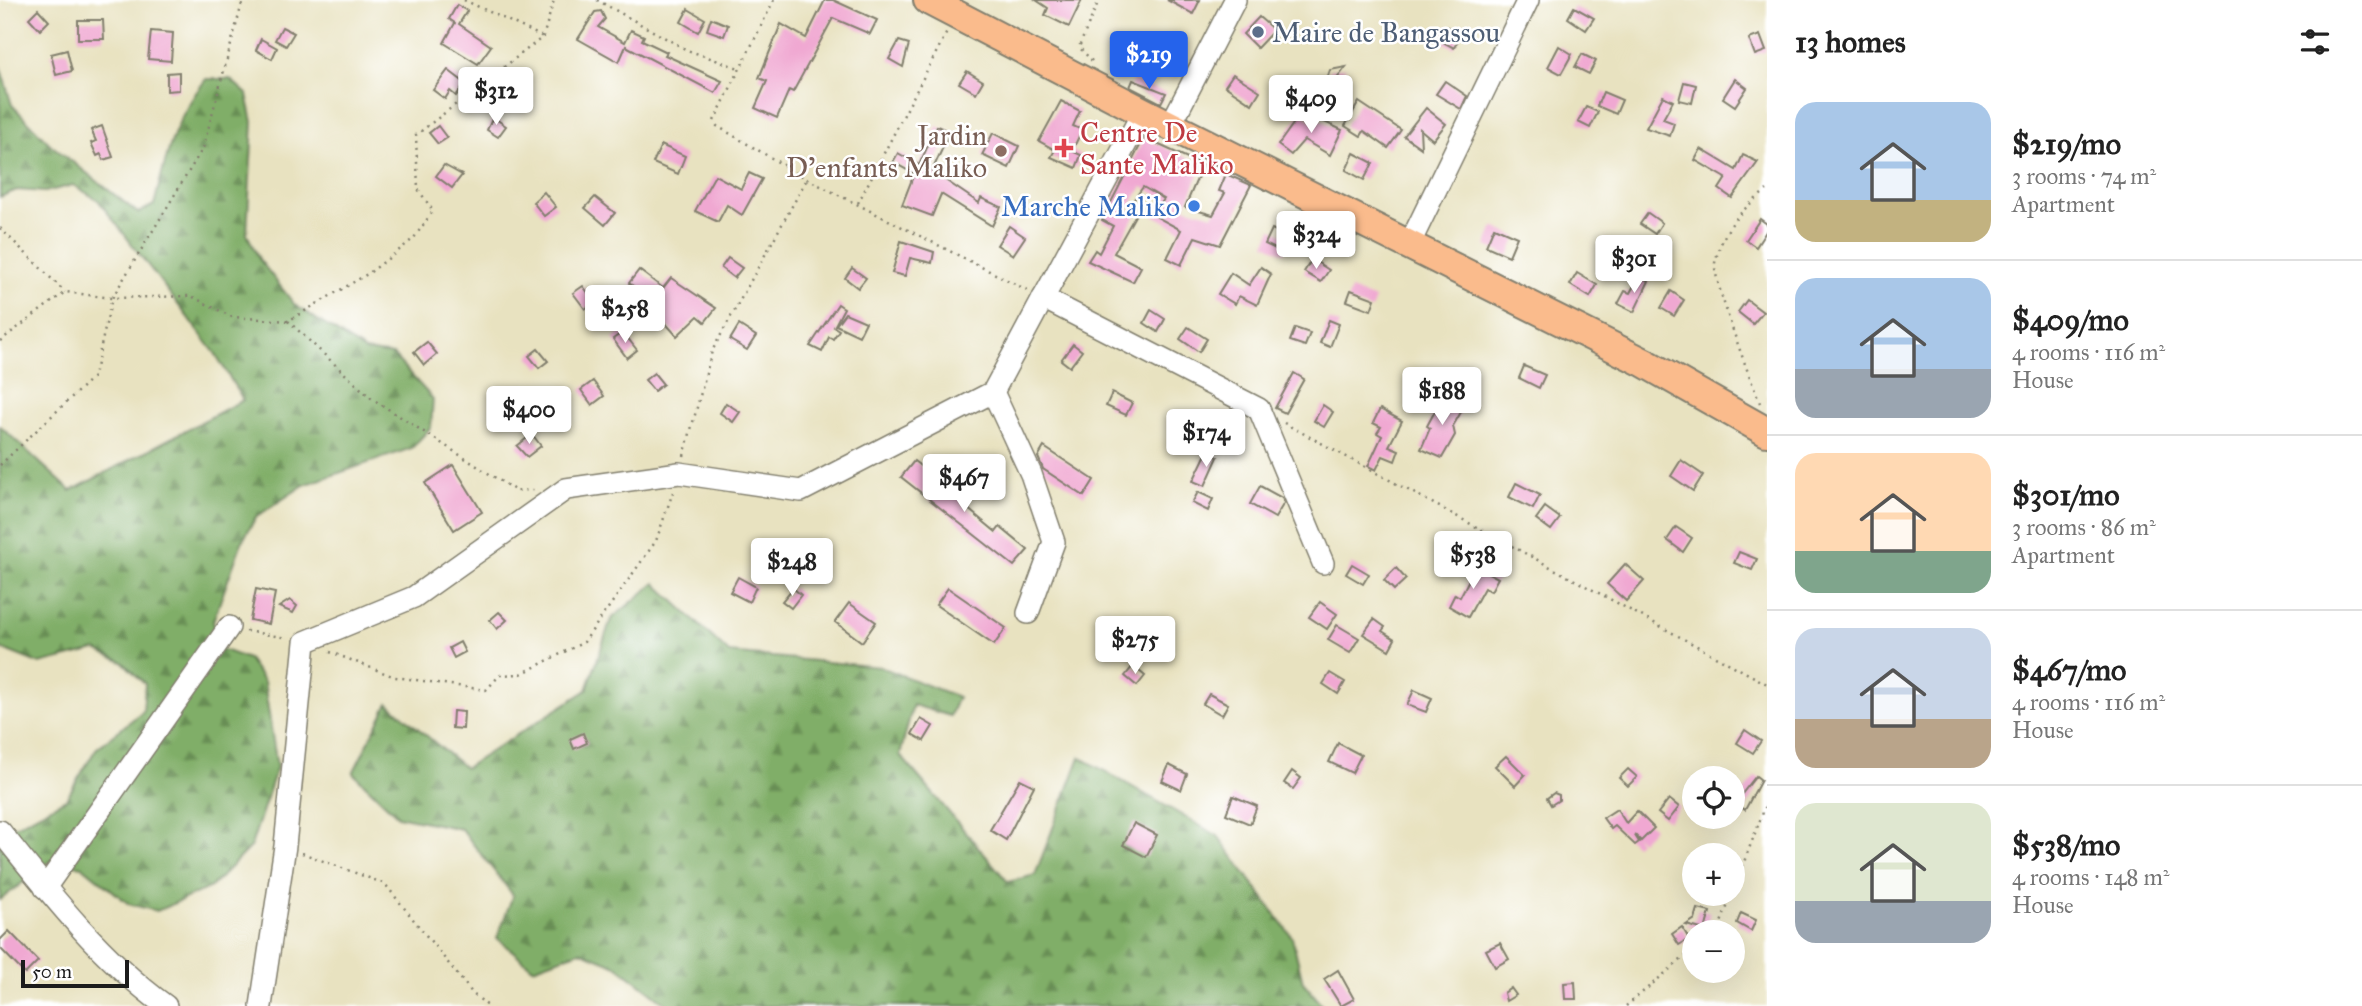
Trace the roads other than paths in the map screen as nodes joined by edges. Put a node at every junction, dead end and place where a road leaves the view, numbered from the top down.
1 (928, 0) edge
2 (1235, 0) edge
3 (1528, 0) edge
4 (1143, 112) junction
5 (1170, 126) junction
6 (1410, 243) junction
7 (1043, 298) junction
8 (993, 392) junction
9 (1765, 420) edge
10 (1323, 563) dead end
11 (1028, 613) dead end
12 (229, 627) road end
13 (0, 831) edge
14 (45, 888) junction
15 (166, 1006) edge
16 (261, 1006) edge

1 - 4 main road
2 - 5 street
3 - 6 street
4 - 5 main road
4 - 7 street
5 - 6 main road
6 - 9 main road
7 - 8 street
7 - 10 street
8 - 11 street
8 - 16 street
12 - 14 street
13 - 14 street
14 - 15 street

